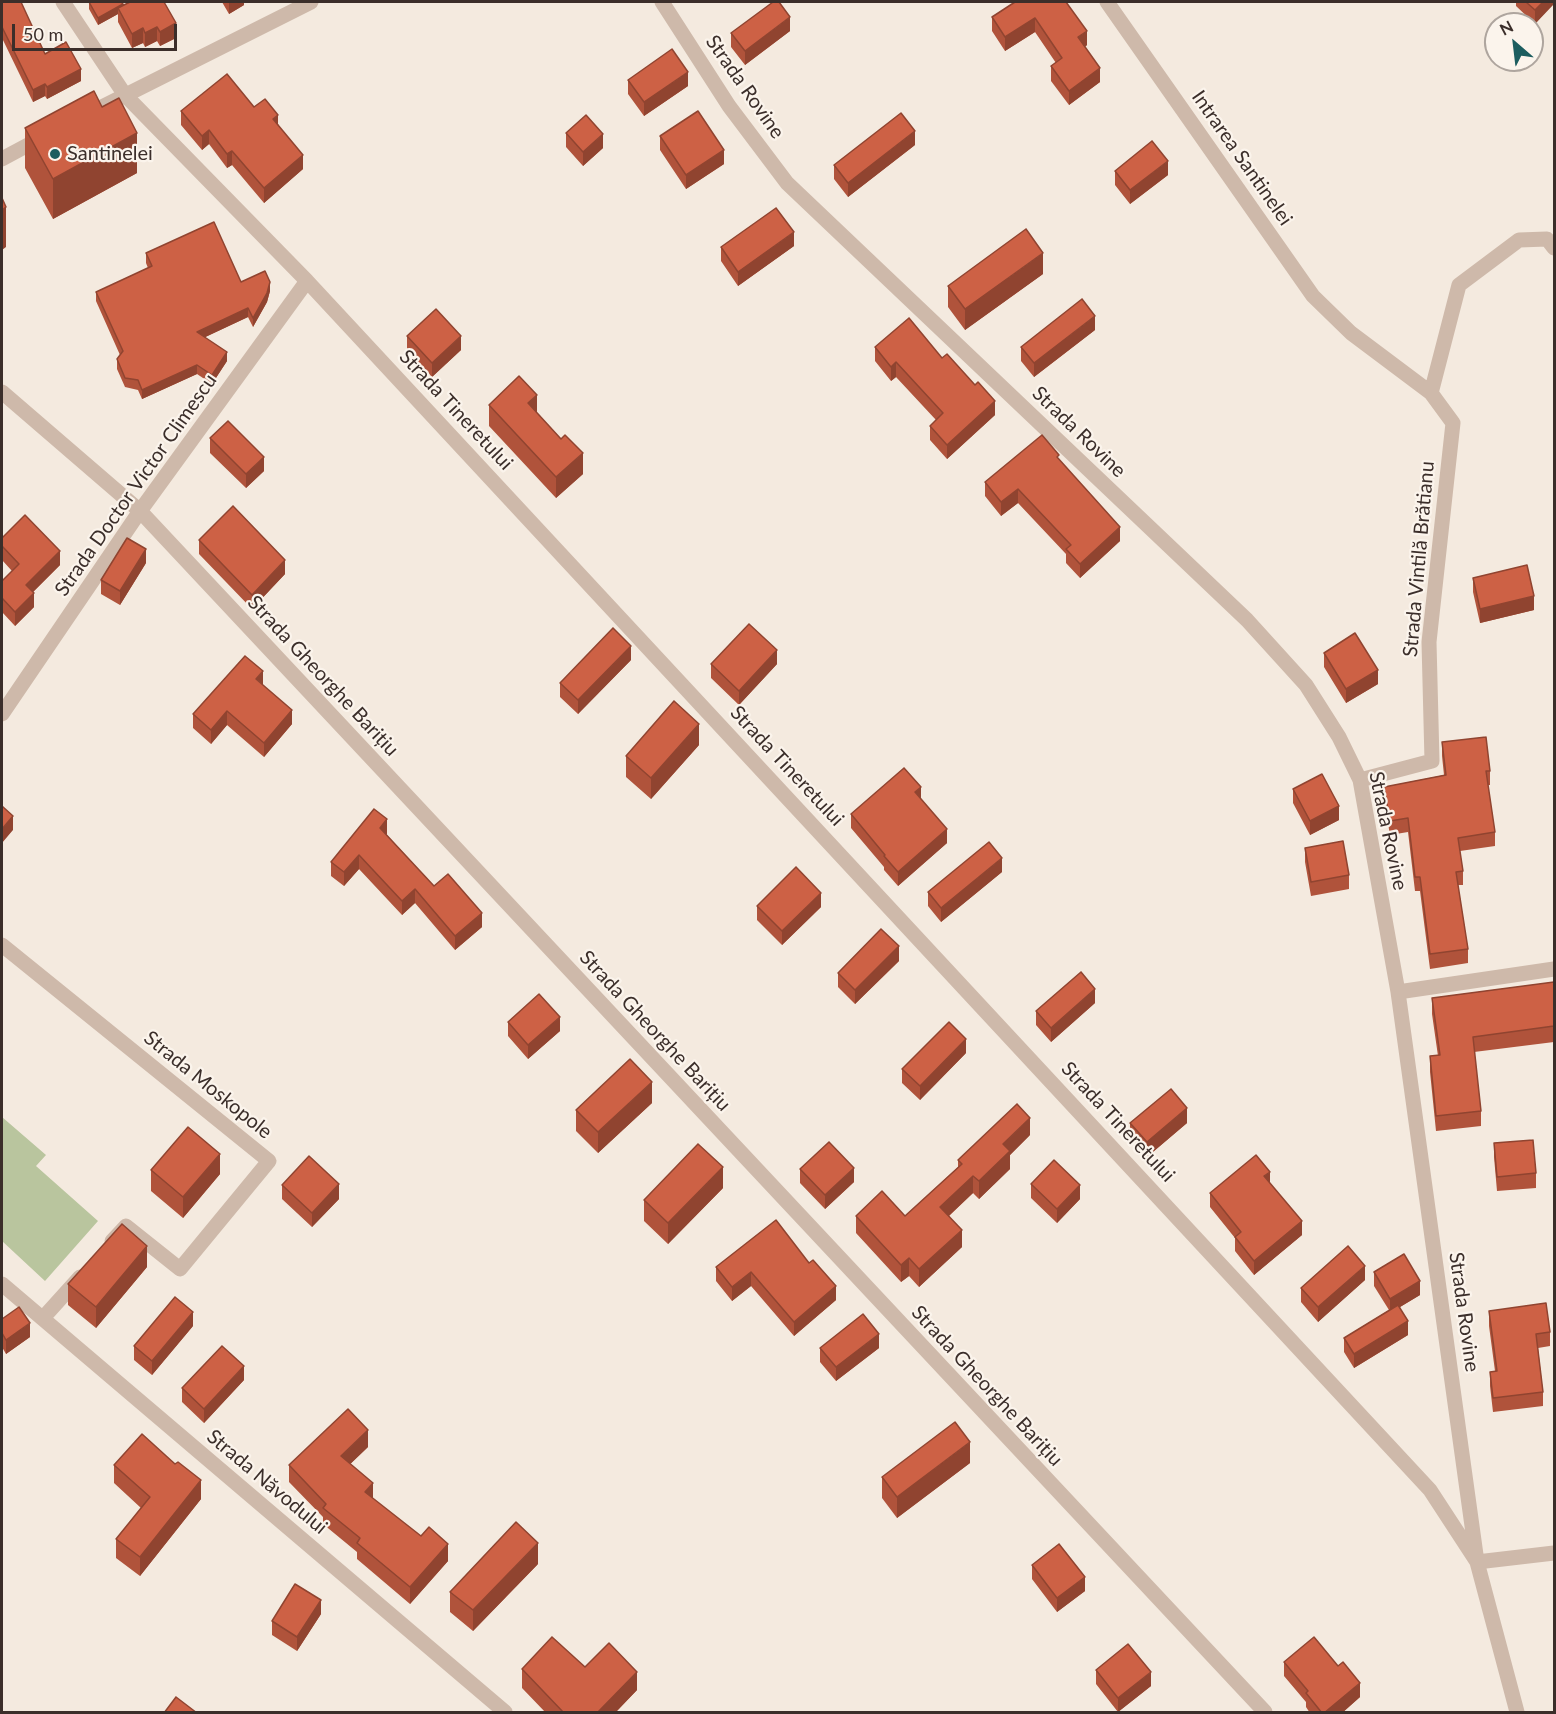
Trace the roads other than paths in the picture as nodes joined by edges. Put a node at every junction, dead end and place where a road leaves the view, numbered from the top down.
1 (63, 2) edge
2 (311, 2) edge
3 (662, 2) edge
4 (1107, 2) edge
5 (125, 95) junction
6 (2, 159) edge
7 (1554, 248) edge
8 (308, 281) junction
9 (1351, 333) joint
10 (2, 392) edge
11 (1431, 393) junction
12 (140, 512) junction
13 (2, 714) edge
14 (1360, 780) junction
15 (2, 945) edge
16 (1554, 969) edge
17 (1398, 992) junction
18 (103, 1251) edge
19 (88, 1268) edge
20 (2, 1284) edge
21 (43, 1318) junction
22 (1554, 1553) edge
23 (1477, 1562) junction
24 (505, 1713) edge
25 (1264, 1713) edge
26 (1517, 1713) edge

1 - 5 street, Strada Tineretului
2 - 5 street
3 - 14 street, Strada Rovine
4 - 9 street, Intrarea Santinelei
5 - 6 street
5 - 8 street, Strada Tineretului
7 - 11 street
8 - 12 street, Strada Doctor Victor Climescu
8 - 23 street, Strada Tineretului
9 - 11 street, Strada Vintilă Brătianu
10 - 12 street, Strada Gheorghe Barițiu
11 - 14 street, Strada Vintilă Brătianu
12 - 13 street, Strada Doctor Victor Climescu
12 - 25 street, Strada Gheorghe Barițiu
14 - 17 street, Strada Rovine
15 - 18 street, Strada Moskopole
16 - 17 street
17 - 23 street, Strada Rovine
19 - 21 street
20 - 21 street, Strada Năvodului
21 - 24 street, Strada Năvodului
22 - 23 street
23 - 26 street, Strada Rovine

